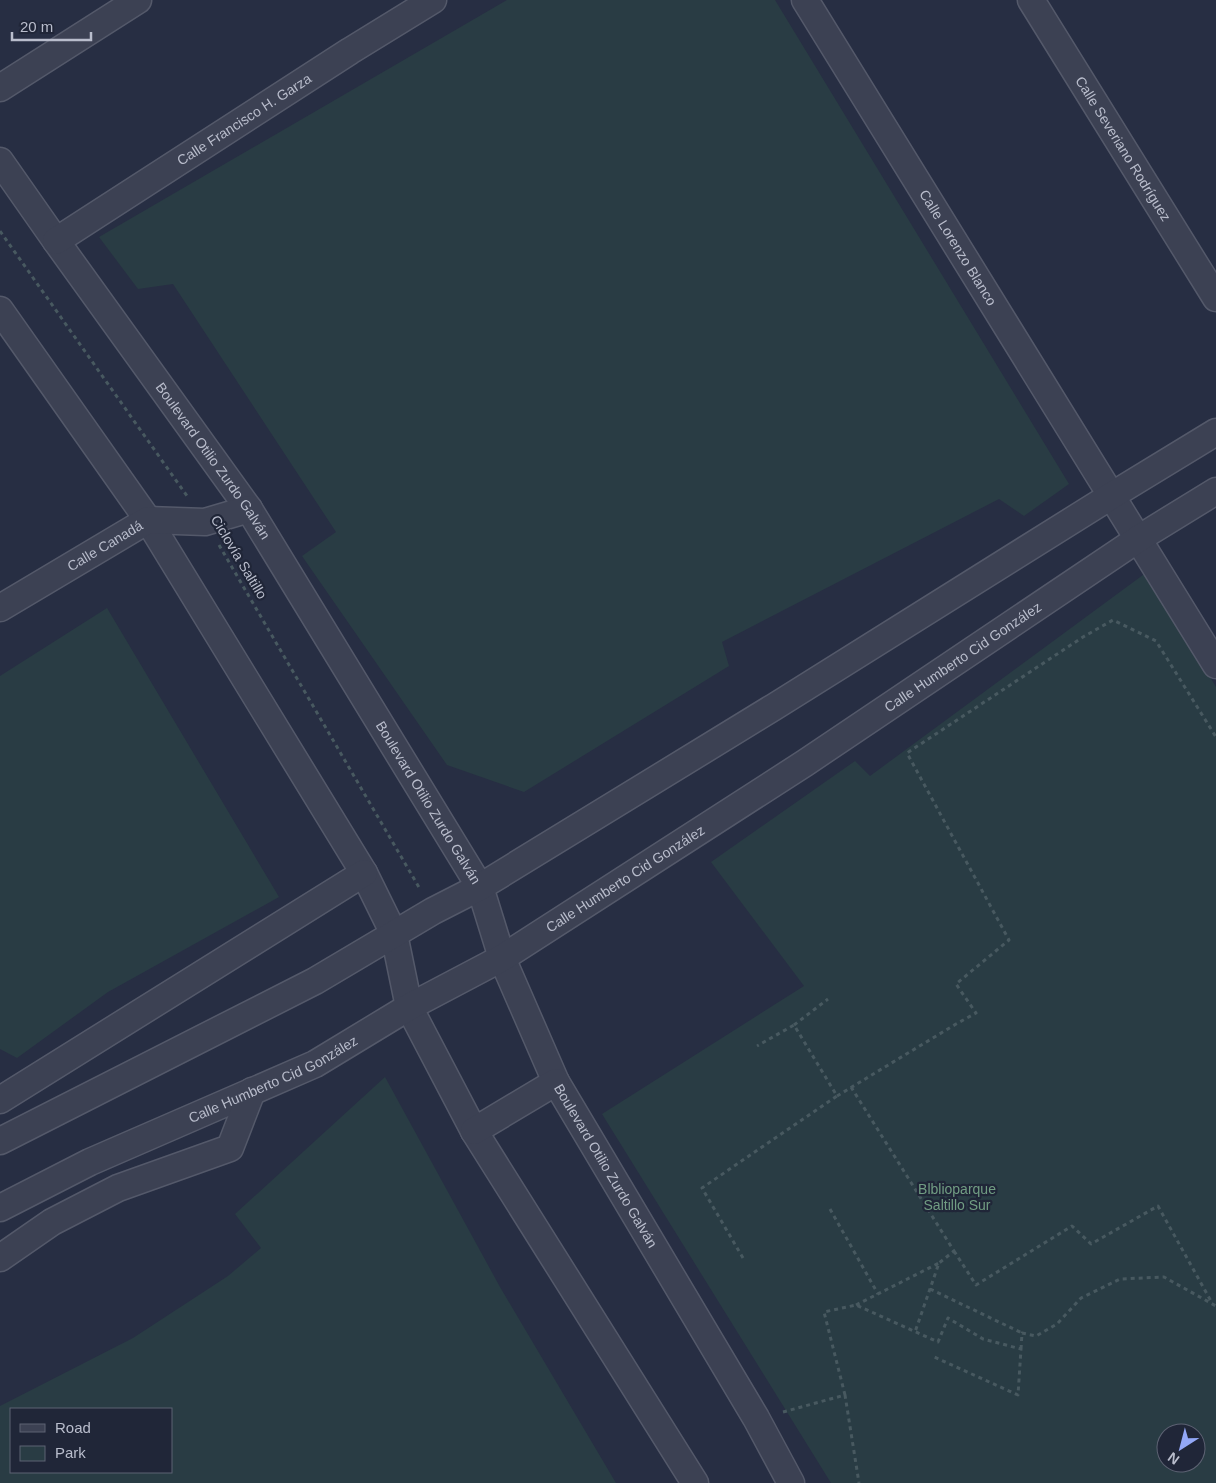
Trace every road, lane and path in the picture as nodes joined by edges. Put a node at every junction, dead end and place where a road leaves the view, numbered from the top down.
1 (138, 0) edge
2 (433, 0) edge
3 (805, 0) edge
4 (1031, 0) edge
5 (0, 88) edge
6 (0, 161) edge
7 (0, 231) edge
8 (56, 241) junction
9 (1216, 298) edge
10 (0, 310) edge
11 (1216, 432) edge
12 (1216, 491) edge
13 (1111, 496) junction
14 (249, 509) junction
15 (148, 520) junction
16 (205, 522) junction
17 (1138, 539) junction
18 (0, 608) edge
19 (1216, 666) edge
20 (1216, 737) edge
21 (364, 873) junction
22 (480, 887) junction
23 (433, 911) junction
24 (394, 934) junction
25 (502, 958) junction
26 (828, 999) dead end
27 (409, 1007) junction
28 (794, 1025) junction
29 (757, 1046) dead end
30 (556, 1082) junction
31 (851, 1087) junction
32 (252, 1091) junction
33 (836, 1096) junction
34 (0, 1100) edge
35 (474, 1131) junction
36 (0, 1141) edge
37 (0, 1208) edge
38 (830, 1209) dead end
39 (954, 1251) junction
40 (0, 1258) edge
41 (744, 1258) dead end
42 (939, 1263) junction
43 (930, 1289) junction
44 (878, 1294) junction
45 (1212, 1302) junction
46 (856, 1305) junction
47 (1216, 1306) edge
48 (916, 1332) junction
49 (1022, 1333) junction
50 (1021, 1349) junction
51 (932, 1356) dead end
52 (845, 1395) junction
53 (756, 1418) junction
54 (695, 1483) edge
55 (791, 1483) edge
56 (859, 1483) edge

1 - 5 street
2 - 8 street, Calle Francisco H. Garza
3 - 13 street, Calle Lorenzo Blanco
4 - 9 street, Calle Severiano Rodríguez
6 - 8 street, Boulevard Otilio Zurdo Galván
7 - 16 path, Ciclovía Saltillo
8 - 14 street, Boulevard Otilio Zurdo Galván
10 - 15 street
11 - 13 street
12 - 17 street, Calle Humberto Cid González
13 - 17 street, Calle Lorenzo Blanco
13 - 22 street
14 - 16 street, Calle Canadá
14 - 22 street, Boulevard Otilio Zurdo Galván
15 - 16 street, Calle Canadá
15 - 18 street, Calle Canadá
15 - 21 street
16 - 23 path, Ciclovía Saltillo
17 - 19 street, Calle Lorenzo Blanco
17 - 25 street, Calle Humberto Cid González
20 - 31 path
21 - 24 street
21 - 34 street
22 - 23 street
22 - 25 street, Boulevard Otilio Zurdo Galván
23 - 24 street
24 - 27 street
24 - 36 street
25 - 27 street, Calle Humberto Cid González
25 - 30 street, Boulevard Otilio Zurdo Galván
26 - 28 path
27 - 32 street, Calle Humberto Cid González
27 - 35 street
28 - 29 path
28 - 33 path
30 - 35 street
30 - 53 street, Boulevard Otilio Zurdo Galván
31 - 33 path
31 - 39 path
32 - 37 street, Calle Humberto Cid González
32 - 40 street
33 - 41 path
35 - 54 street
38 - 44 path
39 - 42 path
39 - 45 path
42 - 43 path
42 - 44 path
43 - 48 path
43 - 49 path
44 - 46 path
45 - 47 path
45 - 49 path
46 - 48 path
46 - 52 path
48 - 50 path
49 - 50 path
50 - 51 path
52 - 53 path
52 - 56 path
53 - 55 street, Boulevard Otilio Zurdo Galván

